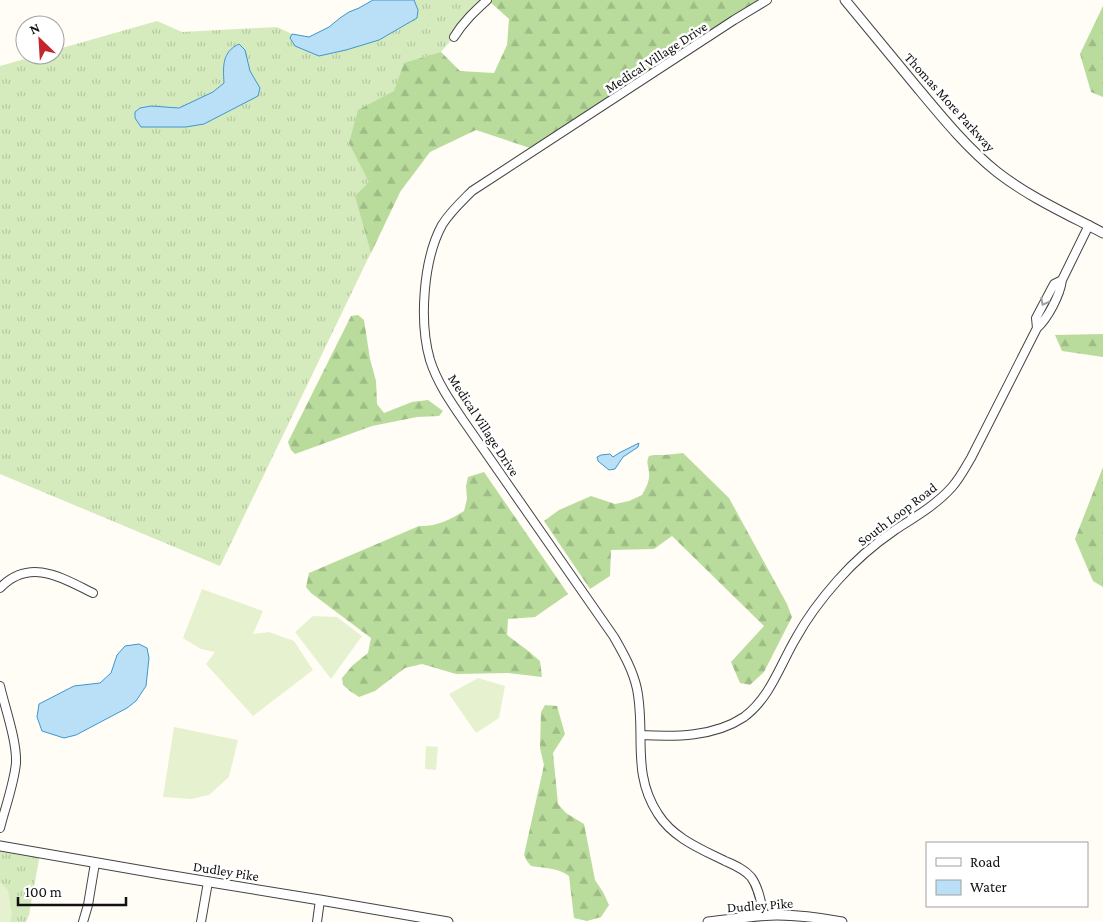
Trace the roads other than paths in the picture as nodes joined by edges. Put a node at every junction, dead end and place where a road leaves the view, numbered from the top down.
1 (487, 0) edge
2 (768, 0) edge
3 (845, 0) edge
4 (454, 37) dead end
5 (1089, 225) junction
6 (1103, 233) edge
7 (0, 588) edge
8 (93, 593) dead end
9 (0, 686) edge
10 (641, 735) junction
11 (0, 828) edge
12 (0, 846) edge
13 (96, 863) junction
14 (208, 882) junction
15 (320, 900) junction
16 (764, 916) junction
17 (811, 919) edge
18 (83, 922) edge
19 (200, 922) edge
20 (317, 922) edge
21 (448, 922) edge
22 (708, 922) edge
23 (842, 922) edge

1 - 4 street
2 - 10 street, Medical Village Drive
3 - 5 street, Thomas More Parkway
5 - 6 street, Thomas More Parkway
5 - 10 street, South Loop Road
7 - 8 street
9 - 11 street
10 - 16 street, Medical Village Drive
12 - 13 street, Dudley Pike
13 - 14 street, Dudley Pike
13 - 18 street
14 - 15 street, Dudley Pike
14 - 19 street
15 - 20 street
15 - 21 street, Dudley Pike
16 - 17 street, Dudley Pike
16 - 22 street, Dudley Pike
17 - 23 street, Dudley Pike

